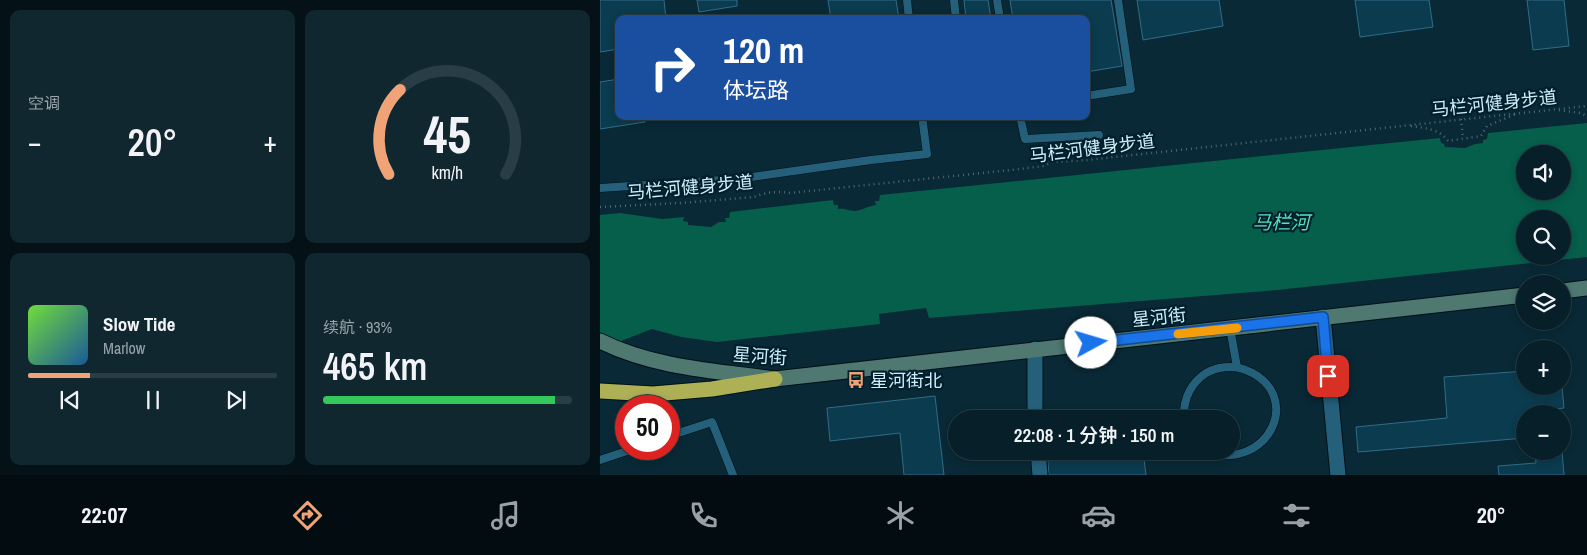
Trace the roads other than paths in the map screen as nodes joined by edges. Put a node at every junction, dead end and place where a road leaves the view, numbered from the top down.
1 (907, 0) edge
2 (954, 0) edge
3 (997, 0) edge
4 (1118, 0) edge
5 (909, 15) edge
6 (956, 15) edge
7 (999, 15) edge
8 (1090, 95) edge
9 (923, 120) edge
10 (1021, 120) edge
11 (1099, 135) dead end
12 (600, 188) edge
13 (1587, 288) edge
14 (1571, 290) edge
15 (1516, 296) edge
16 (1323, 317) junction
17 (1230, 328) junction
18 (600, 341) edge
19 (1036, 349) junction
20 (1237, 367) junction
21 (775, 379) junction
22 (600, 391) edge
23 (1036, 410) edge
24 (1184, 410) edge
25 (680, 432) edge
26 (615, 455) edge
27 (1240, 459) edge
28 (600, 460) edge
29 (1039, 460) edge
30 (733, 475) edge
31 (1040, 475) edge
32 (1338, 475) edge

1 - 5 lane
2 - 6 lane
3 - 7 lane
4 - 8 lane
9 - 12 lane
10 - 11 lane
13 - 14 main road
15 - 16 main road, 星河街
16 - 17 main road, 星河街
16 - 32 street
17 - 19 main road, 星河街
17 - 20 lane
18 - 21 main road, 星河街
19 - 21 main road, 星河街
19 - 23 street
20 - 24 lane
20 - 27 lane
21 - 22 highway
25 - 30 lane
26 - 28 lane
29 - 31 street

